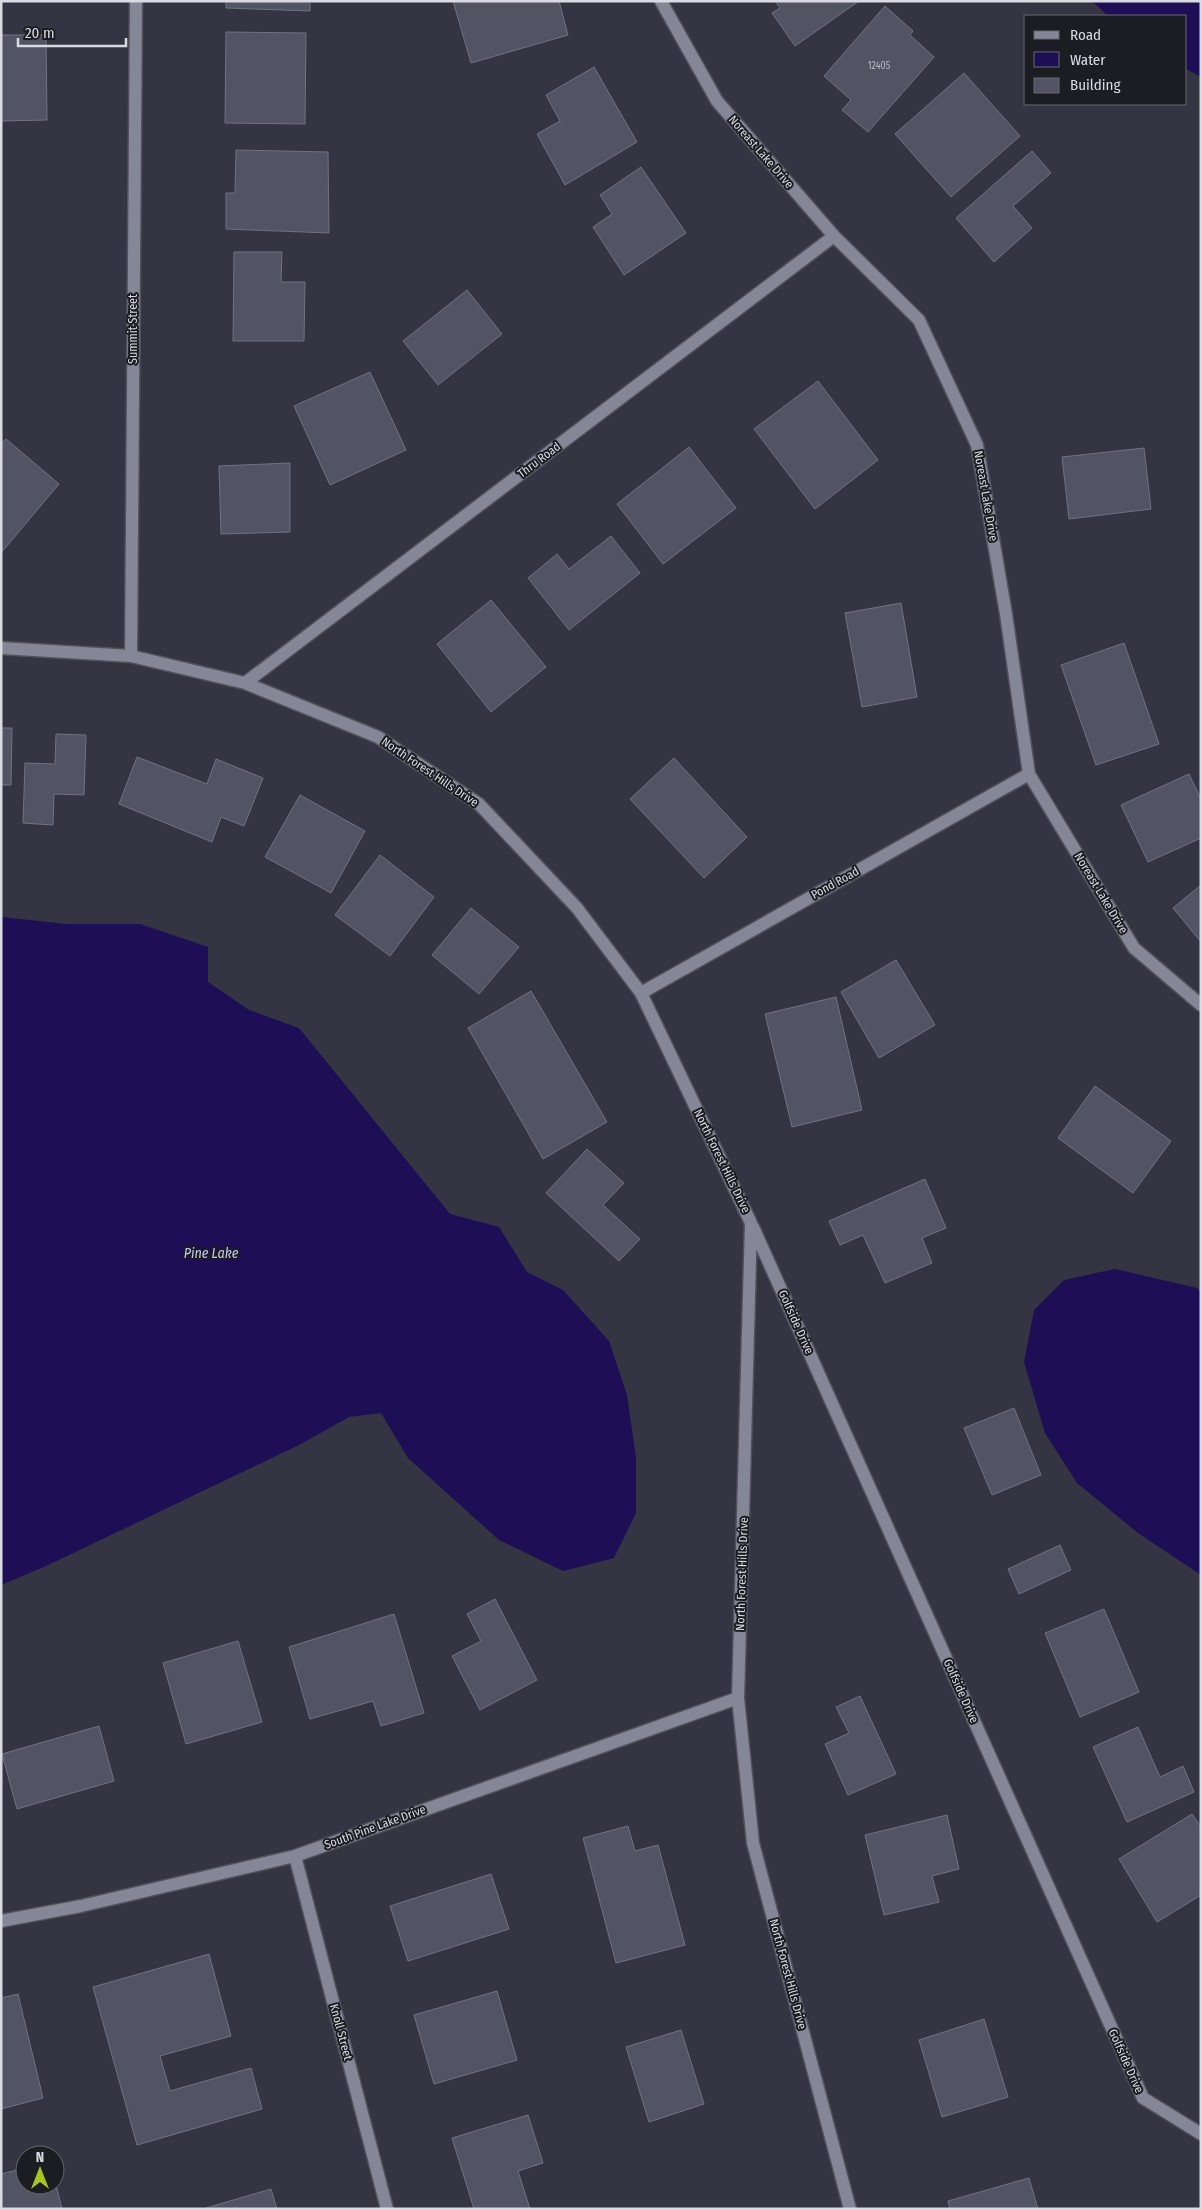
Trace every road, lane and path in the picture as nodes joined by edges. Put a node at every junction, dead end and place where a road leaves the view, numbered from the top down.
1 (136, 1) edge
2 (660, 1) edge
3 (834, 236) junction
4 (1, 648) edge
5 (131, 656) junction
6 (245, 683) junction
7 (1030, 774) junction
8 (641, 993) junction
9 (1201, 1005) edge
10 (752, 1223) junction
11 (738, 1698) junction
12 (295, 1856) junction
13 (1, 1921) edge
14 (1201, 2134) edge
15 (387, 2209) edge
16 (850, 2209) edge

1 - 5 street, Summit Street
2 - 3 street, Noreast Lake Drive
3 - 6 street, Thru Road
3 - 7 street, Noreast Lake Drive
4 - 5 street, North Forest Hills Drive
5 - 6 street, North Forest Hills Drive
6 - 8 street, North Forest Hills Drive
7 - 8 street, Pond Road
7 - 9 street, Noreast Lake Drive
8 - 10 street, North Forest Hills Drive
10 - 11 street, North Forest Hills Drive
10 - 14 street, Golfside Drive
11 - 12 street, South Pine Lake Drive
11 - 16 street, North Forest Hills Drive
12 - 13 street, South Pine Lake Drive
12 - 15 street, Knoll Street

